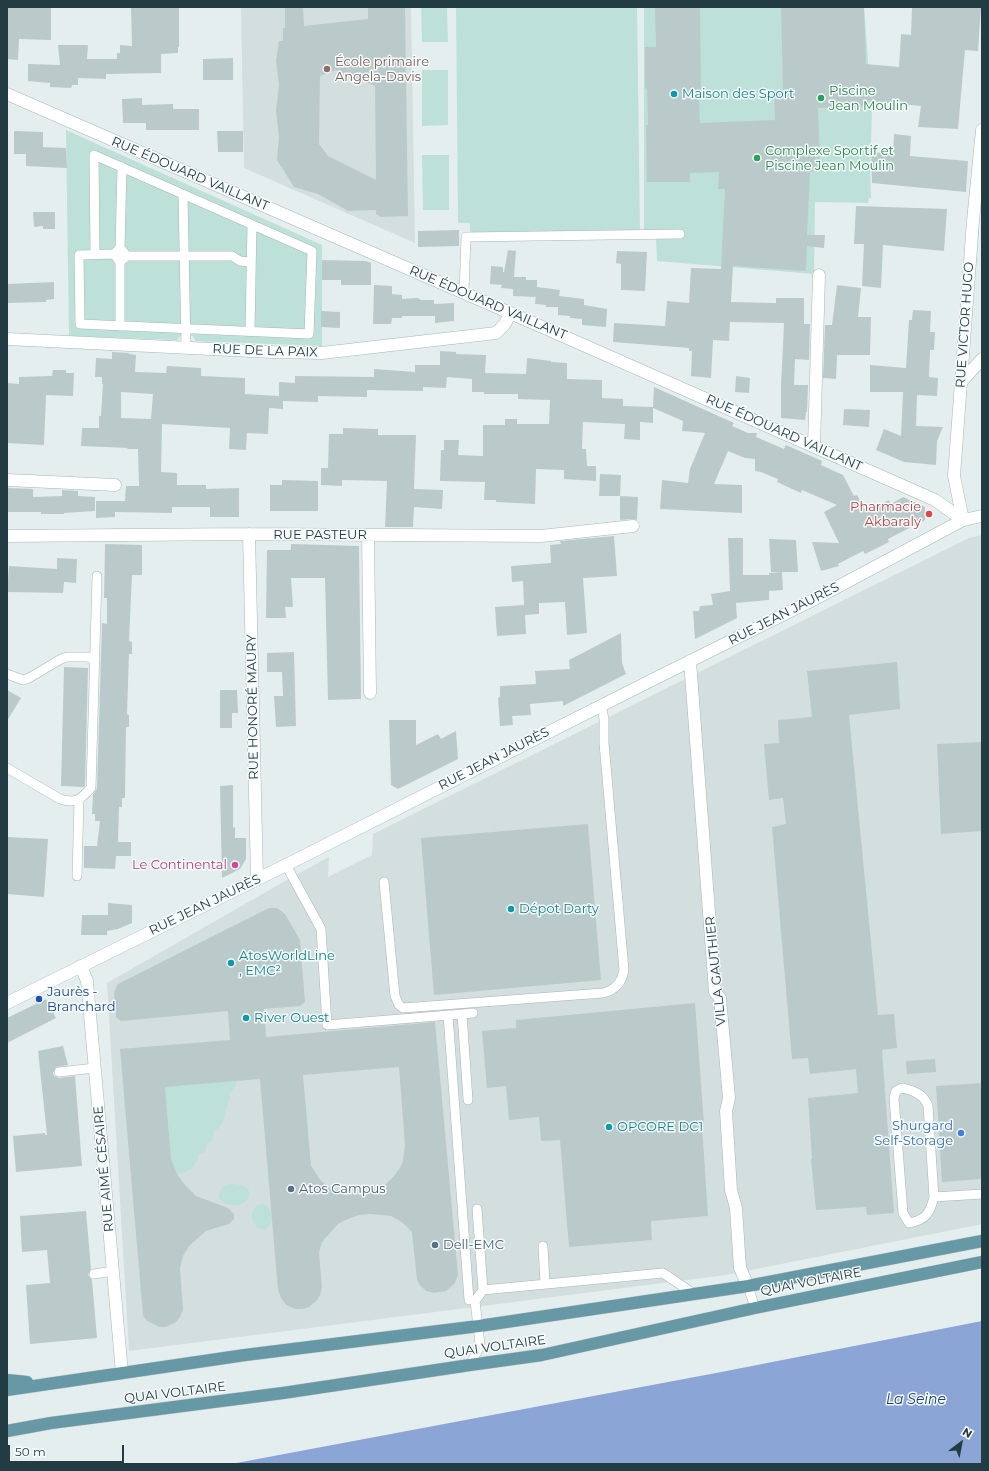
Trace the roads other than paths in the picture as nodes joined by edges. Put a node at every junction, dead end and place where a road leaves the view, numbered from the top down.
1 (7, 94) edge
2 (982, 130) edge
3 (122, 167) junction
4 (184, 195) junction
5 (252, 225) junction
6 (680, 234) dead end
7 (117, 251) junction
8 (95, 254) junction
9 (184, 256) junction
10 (124, 259) junction
11 (251, 262) junction
12 (819, 275) dead end
13 (464, 292) junction
14 (511, 312) junction
15 (120, 326) junction
16 (186, 328) junction
17 (250, 331) junction
18 (7, 339) edge
19 (186, 348) junction
20 (982, 359) edge
21 (961, 382) junction
22 (814, 446) junction
23 (7, 480) edge
24 (115, 485) dead end
25 (982, 516) edge
26 (963, 520) junction
27 (633, 526) dead end
28 (249, 534) junction
29 (368, 535) junction
30 (7, 536) edge
31 (97, 576) dead end
32 (95, 660) junction
33 (690, 662) junction
34 (7, 674) edge
35 (370, 693) dead end
36 (601, 705) junction
37 (7, 768) edge
38 (79, 800) junction
39 (286, 865) junction
40 (77, 876) dead end
41 (257, 879) junction
42 (384, 882) dead end
43 (81, 966) junction
44 (7, 1004) edge
45 (473, 1013) dead end
46 (462, 1014) junction
47 (448, 1015) junction
48 (95, 1068) junction
49 (59, 1072) dead end
50 (468, 1100) dead end
51 (982, 1194) edge
52 (934, 1197) junction
53 (477, 1208) dead end
54 (982, 1241) edge
55 (543, 1246) dead end
56 (982, 1262) edge
57 (113, 1271) junction
58 (94, 1274) dead end
59 (545, 1284) junction
60 (748, 1286) junction
61 (484, 1290) junction
62 (694, 1294) junction
63 (469, 1300) dead end
64 (755, 1308) junction
65 (478, 1326) junction
66 (470, 1365) junction
67 (122, 1373) junction
68 (7, 1380) edge
69 (48, 1383) junction
70 (7, 1390) edge
71 (7, 1431) edge

1 - 13 street, RUE ÉDOUARD VAILLANT
2 - 21 street, RUE VICTOR HUGO
3 - 4 lane
3 - 7 lane
3 - 8 lane
4 - 5 lane
4 - 9 lane
5 - 11 lane
5 - 17 lane
6 - 13 lane
7 - 8 lane
7 - 10 lane
8 - 15 lane
9 - 10 lane
9 - 11 lane
9 - 16 lane
10 - 15 lane
11 - 17 lane
12 - 22 street
13 - 14 street, RUE ÉDOUARD VAILLANT
14 - 19 street, RUE DE LA PAIX
14 - 22 street, RUE ÉDOUARD VAILLANT
15 - 16 lane
16 - 17 lane
16 - 19 lane
18 - 19 street, RUE DE LA PAIX
20 - 21 street
21 - 26 street, RUE VICTOR HUGO
22 - 26 street, RUE ÉDOUARD VAILLANT
23 - 24 street
25 - 26 street, RUE JEAN JAURÈS
26 - 33 street, RUE JEAN JAURÈS
27 - 29 street, RUE PASTEUR
28 - 29 street, RUE PASTEUR
28 - 30 street, RUE PASTEUR
28 - 41 street, RUE HONORÉ MAURY
29 - 35 street
31 - 32 lane
32 - 34 lane
32 - 38 lane
33 - 36 street, RUE JEAN JAURÈS
33 - 60 street, VILLA GAUTHIER
36 - 39 street, RUE JEAN JAURÈS
36 - 42 lane
37 - 38 lane
38 - 40 lane
39 - 41 street, RUE JEAN JAURÈS
39 - 47 lane
41 - 43 street, RUE JEAN JAURÈS
43 - 44 street, RUE JEAN JAURÈS
43 - 48 street, RUE AIMÉ CÉSAIRE
45 - 46 lane
46 - 47 lane
46 - 50 lane
47 - 63 lane
48 - 49 lane
48 - 57 street, RUE AIMÉ CÉSAIRE
51 - 52 lane
52 - 52 lane
53 - 61 lane
54 - 60 main road, QUAI VOLTAIRE
55 - 59 lane
56 - 64 main road, QUAI VOLTAIRE
57 - 58 lane
57 - 67 street, RUE AIMÉ CÉSAIRE
59 - 61 lane
59 - 62 lane
60 - 62 main road, QUAI VOLTAIRE
60 - 64 lane
61 - 65 lane
62 - 65 main road, QUAI VOLTAIRE
64 - 66 main road, QUAI VOLTAIRE
65 - 66 lane
65 - 67 main road, QUAI VOLTAIRE
66 - 71 main road, QUAI VOLTAIRE
67 - 69 main road, QUAI VOLTAIRE
68 - 69 main road, QUAI VOLTAIRE
69 - 70 main road, QUAI VOLTAIRE

